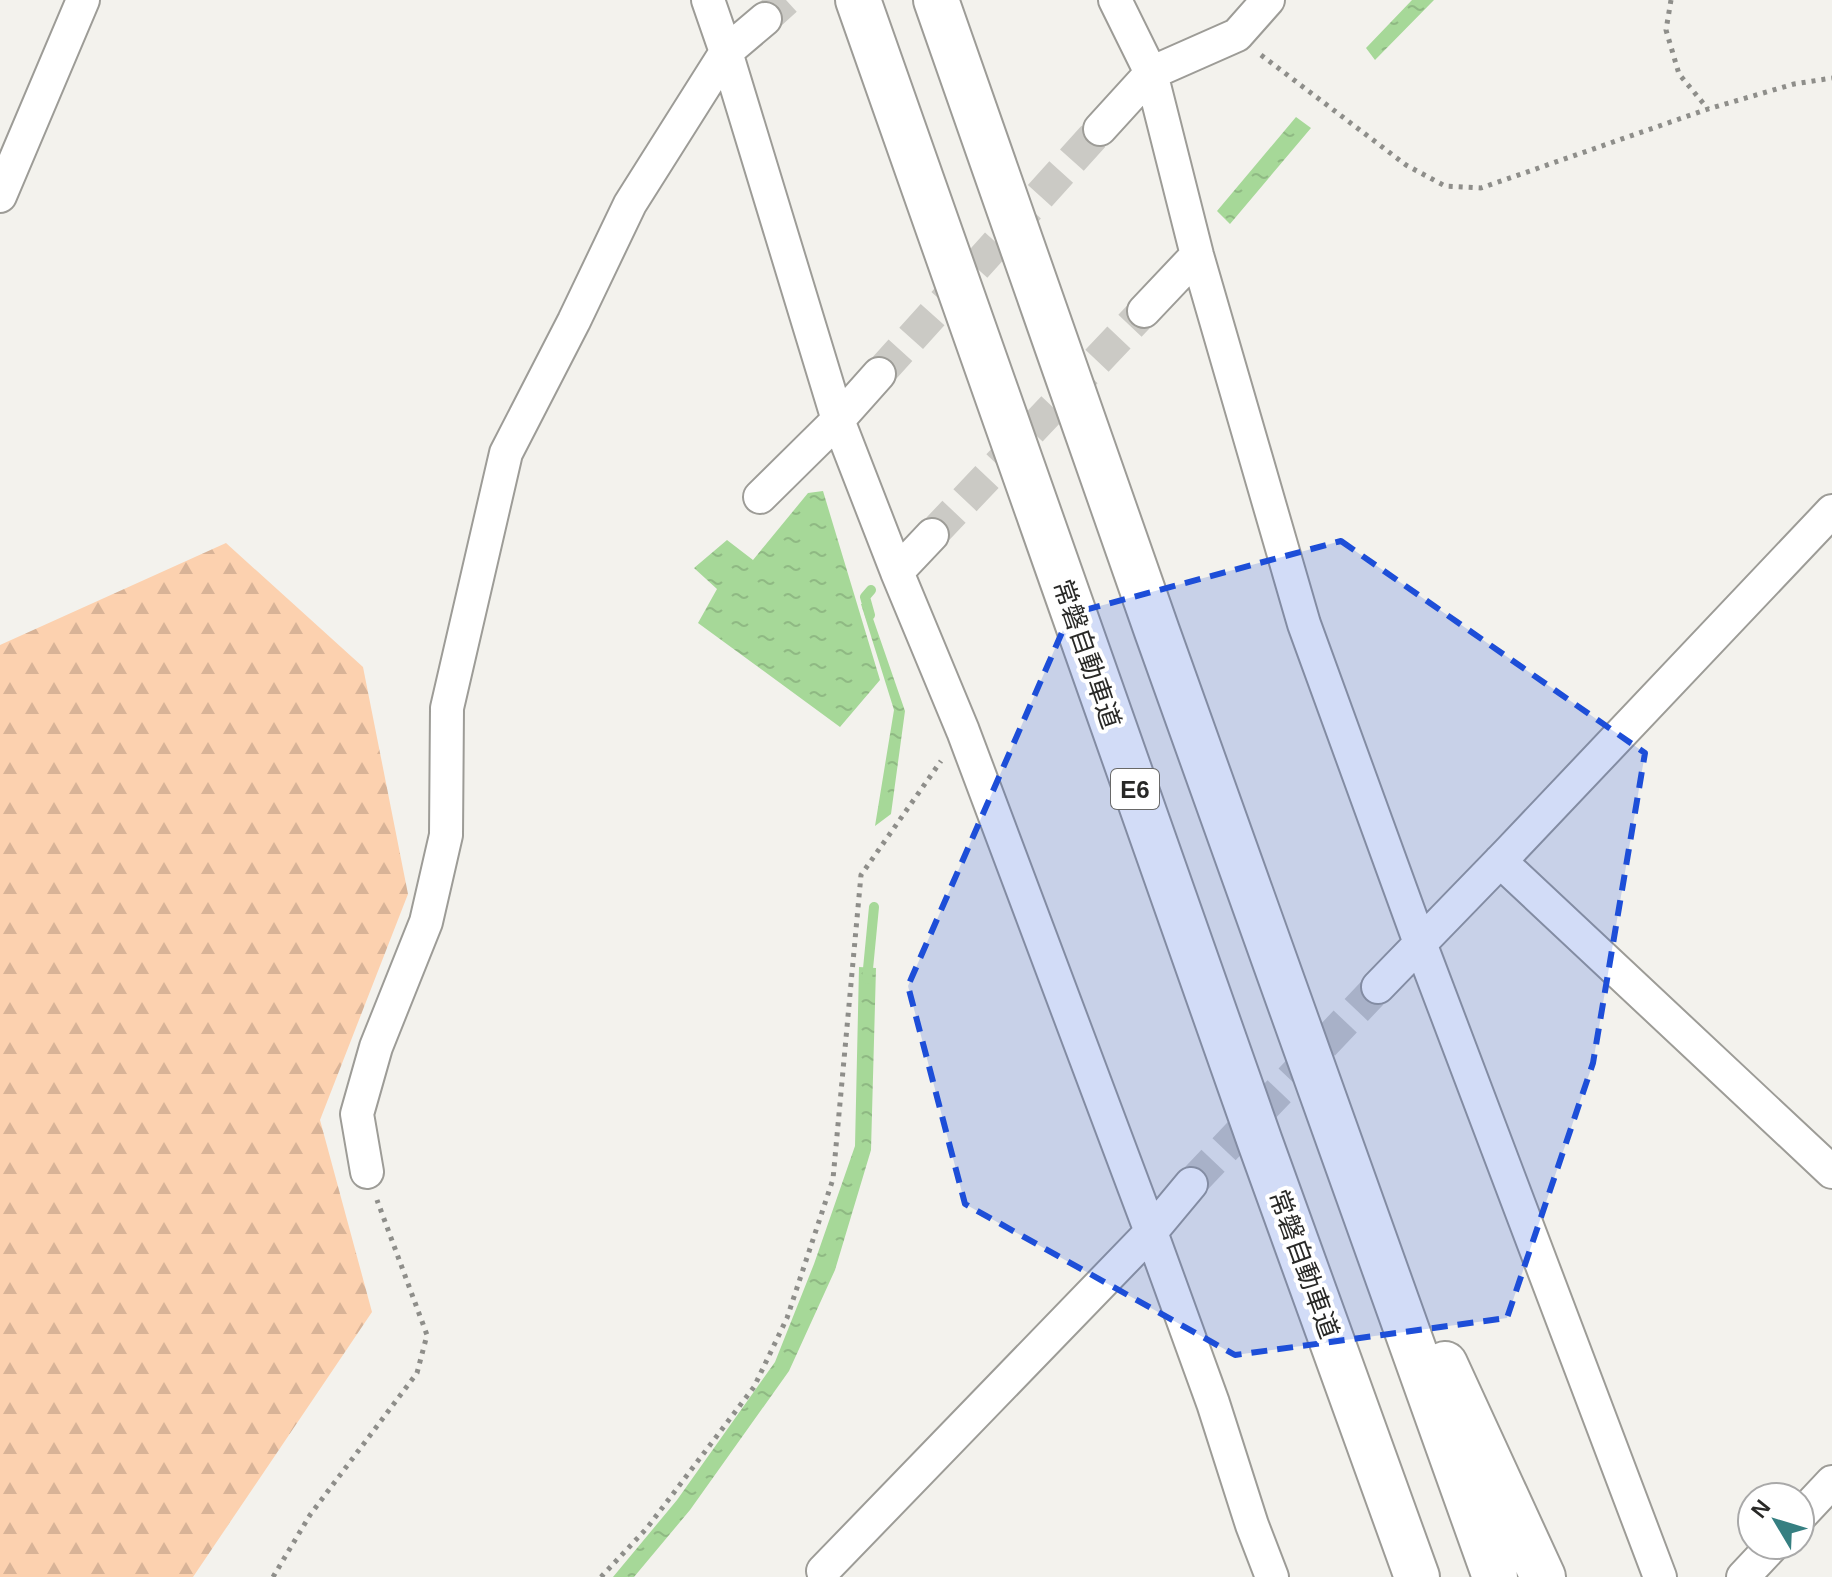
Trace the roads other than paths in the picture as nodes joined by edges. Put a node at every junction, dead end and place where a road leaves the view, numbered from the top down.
1 (83, 0) edge
2 (708, 0) edge
3 (858, 0) edge
4 (936, 0) edge
5 (1115, 0) edge
6 (1268, 0) edge
7 (765, 19) tunnel mouth
8 (726, 52) junction
9 (1151, 73) junction
10 (1100, 129) tunnel mouth
11 (0, 196) edge
12 (1197, 255) junction
13 (1144, 311) tunnel mouth
14 (879, 374) tunnel mouth
15 (838, 420) junction
16 (760, 497) dead end
17 (1832, 511) edge
18 (932, 535) tunnel mouth
19 (897, 572) junction
20 (1500, 861) junction
21 (1420, 943) junction
22 (1378, 987) tunnel mouth
23 (1320, 1093) junction
24 (367, 1172) road end
25 (1832, 1172) edge
26 (1191, 1184) tunnel mouth
27 (1151, 1232) junction
28 (1832, 1482) edge
29 (1816, 1499) edge
30 (1758, 1561) edge
31 (823, 1571) dead end
32 (1272, 1577) edge
33 (1417, 1577) edge
34 (1495, 1577) edge
35 (1543, 1577) edge
36 (1660, 1577) edge
37 (1743, 1577) edge

1 - 11 street
2 - 8 street
3 - 33 highway, 常磐自動車道 / E6
4 - 23 highway
5 - 9 street
6 - 9 street
7 - 8 street
8 - 15 street
8 - 24 street
9 - 10 street
9 - 12 street
12 - 13 street
12 - 21 street
14 - 15 street
15 - 16 street
15 - 19 street
17 - 20 street
18 - 19 street
19 - 27 street
20 - 21 street
20 - 25 street
21 - 22 street
21 - 36 street
23 - 34 highway
23 - 35 highway
26 - 27 street
27 - 31 street
27 - 32 street
28 - 29 street
30 - 37 street

